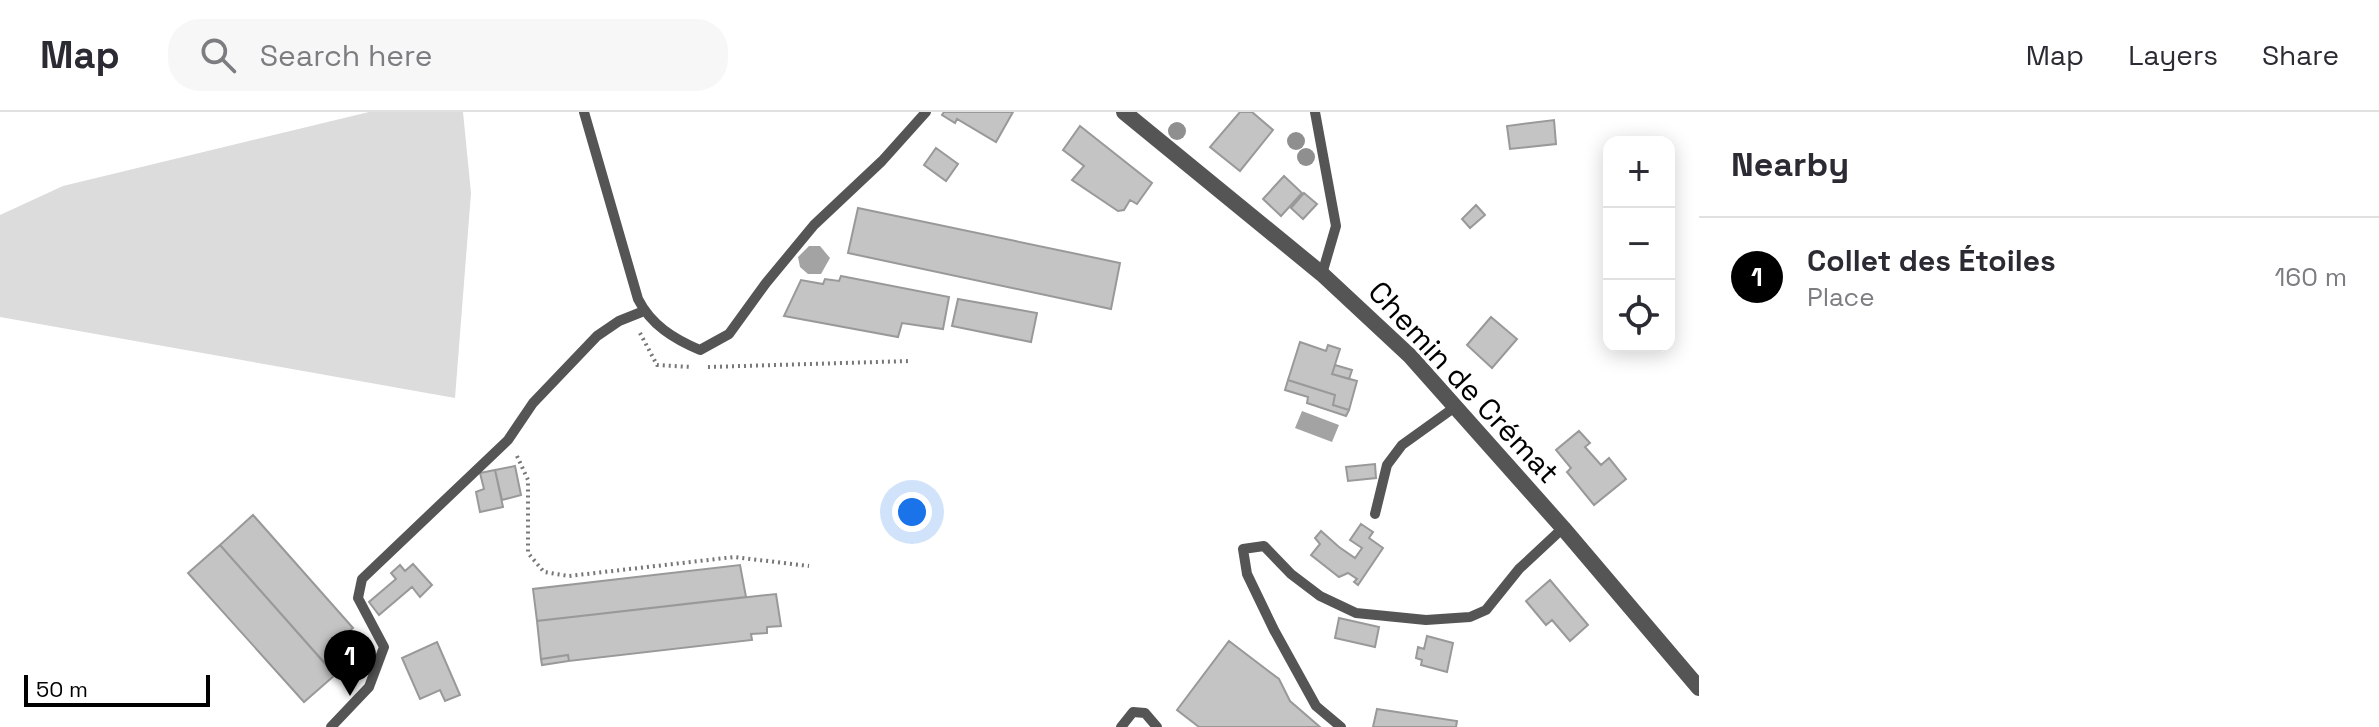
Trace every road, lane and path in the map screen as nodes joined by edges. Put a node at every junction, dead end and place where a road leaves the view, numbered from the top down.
1 (584, 112) edge
2 (926, 112) edge
3 (1124, 112) edge
4 (1315, 112) edge
5 (1322, 274) junction
6 (640, 313) junction
7 (911, 361) dead end
8 (1455, 407) junction
9 (508, 440) junction
10 (1375, 514) dead end
11 (1563, 528) junction
12 (809, 566) dead end
13 (1699, 688) edge
14 (331, 727) edge
15 (1121, 727) edge
16 (1157, 727) edge
17 (1341, 727) edge

1 - 6 lane
2 - 6 lane
3 - 5 street, Chemin de Crémat
4 - 5 lane
5 - 8 street, Chemin de Crémat
6 - 7 path
6 - 9 lane
8 - 10 lane
8 - 11 street, Chemin de Crémat
9 - 12 path
9 - 14 lane
11 - 13 street, Chemin de Crémat
11 - 17 lane
15 - 16 lane

